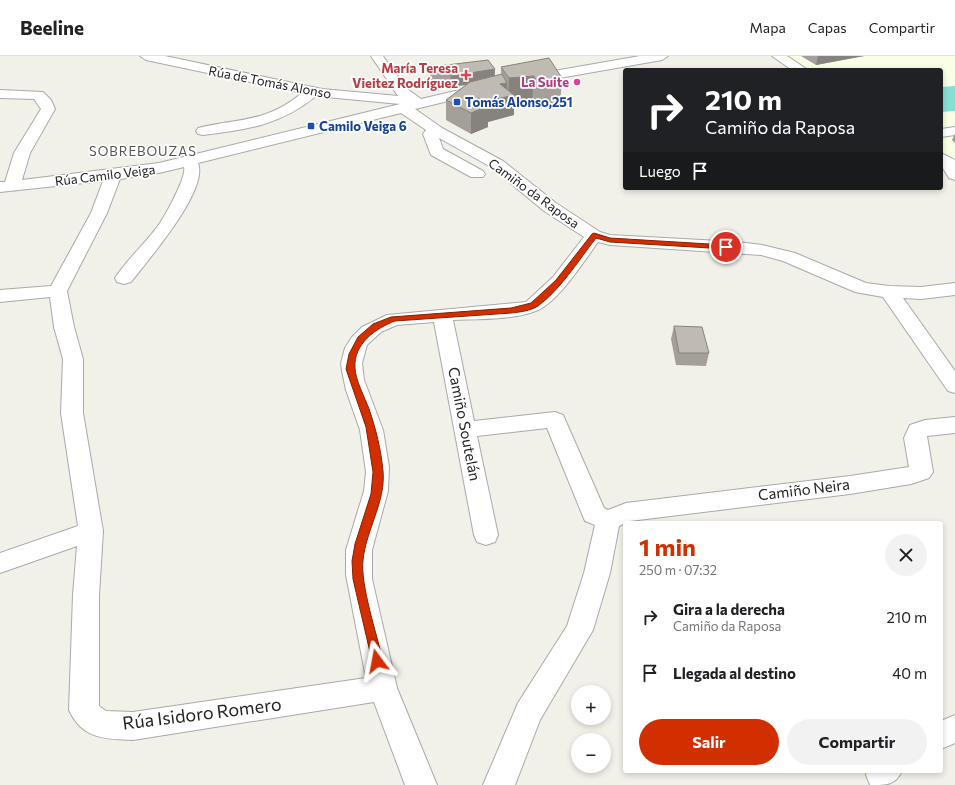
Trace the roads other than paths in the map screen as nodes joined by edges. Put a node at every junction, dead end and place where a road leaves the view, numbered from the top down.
1 (146, 56) edge
2 (377, 56) edge
3 (662, 56) edge
4 (778, 56) edge
5 (186, 60) edge
6 (798, 68) edge
7 (518, 81) edge
8 (491, 87) edge
9 (313, 91) junction
10 (0, 94) edge
11 (411, 106) junction
12 (251, 124) junction
13 (955, 130) edge
14 (203, 131) dead end
15 (436, 131) junction
16 (943, 133) edge
17 (261, 138) dead end
18 (943, 144) edge
19 (955, 153) edge
20 (943, 159) edge
21 (190, 162) junction
22 (477, 174) dead end
23 (112, 175) junction
24 (955, 175) edge
25 (6, 187) edge
26 (594, 236) junction
27 (124, 278) dead end
28 (955, 288) edge
29 (58, 290) junction
30 (889, 292) junction
31 (0, 296) edge
32 (442, 314) junction
33 (955, 386) edge
34 (955, 425) edge
35 (466, 430) junction
36 (608, 521) junction
37 (91, 531) junction
38 (486, 534) dead end
39 (0, 563) edge
40 (384, 688) junction
41 (955, 729) edge
42 (943, 734) edge
43 (421, 785) edge
44 (499, 785) edge

1 - 5 street, Rúa de Tomás Alonso
2 - 11 street, Camiño da Raposa
3 - 7 street
4 - 6 street
5 - 9 street, Rúa de Tomás Alonso
8 - 11 street, Rúa Camilo Veiga
9 - 11 street, Rúa de Tomás Alonso
9 - 12 street
10 - 25 street
11 - 15 street, Camiño da Raposa
11 - 21 street, Rúa Camilo Veiga
12 - 14 street
12 - 17 street
13 - 16 street
15 - 22 street
15 - 26 street, Camiño da Raposa
18 - 19 street
20 - 24 street
21 - 23 street, Rúa Camilo Veiga
21 - 27 street
23 - 25 street, Rúa Camilo Veiga
23 - 29 street
26 - 30 street, Camiño da Raposa
26 - 32 street
28 - 30 street, Camiño da Raposa
29 - 31 street
29 - 37 street, Rúa Isidoro Romero
30 - 33 street
32 - 35 street, Camiño Soutelán
32 - 40 street
34 - 36 street, Camiño Neira
35 - 36 street
35 - 38 street, Camiño Soutelán
36 - 44 street
37 - 39 street
37 - 40 street, Rúa Isidoro Romero
40 - 43 street
41 - 42 street

